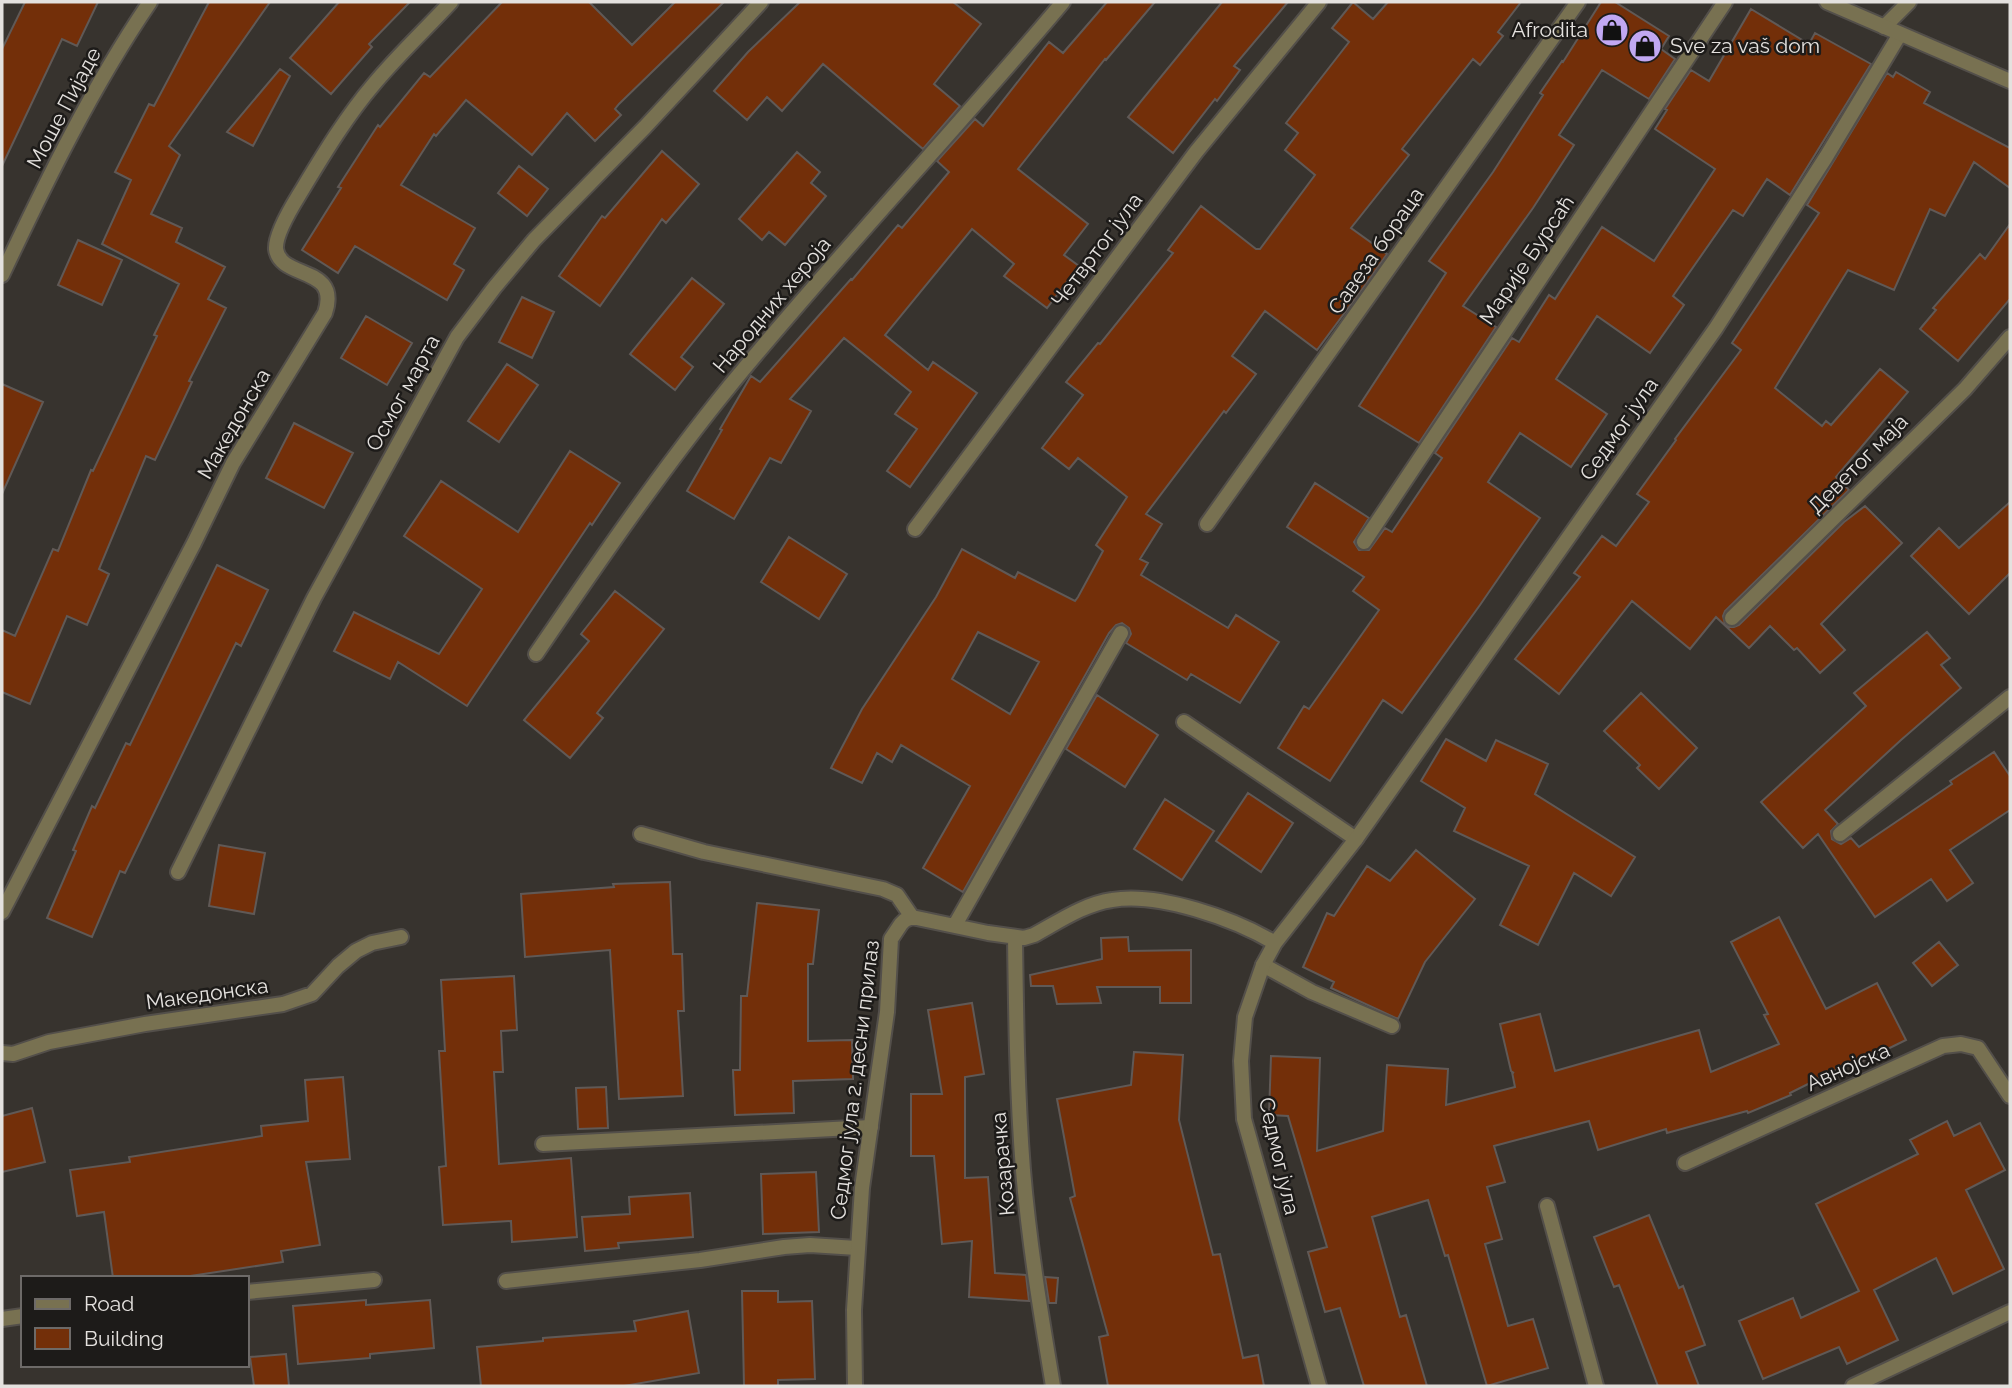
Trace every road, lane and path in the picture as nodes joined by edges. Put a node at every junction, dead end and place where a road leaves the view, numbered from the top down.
1 (150, 2) edge
2 (451, 2) edge
3 (761, 2) edge
4 (1063, 2) edge
5 (1319, 2) edge
6 (1578, 2) edge
7 (1725, 2) edge
8 (1827, 2) edge
9 (1909, 2) edge
10 (1884, 27) junction
11 (1900, 34) junction
12 (2010, 81) edge
13 (2, 275) edge
14 (2010, 337) edge
15 (1207, 524) dead end
16 (915, 529) dead end
17 (1364, 542) dead end
18 (1732, 618) dead end
19 (1121, 633) dead end
20 (536, 654) dead end
21 (2010, 697) edge
22 (1184, 722) dead end
23 (641, 834) dead end
24 (1840, 834) dead end
25 (1356, 839) junction
26 (178, 872) dead end
27 (2, 912) edge
28 (912, 918) junction
29 (955, 925) junction
30 (401, 937) dead end
31 (1015, 937) junction
32 (1275, 943) junction
33 (1263, 965) junction
34 (1392, 1026) dead end
35 (2, 1053) edge
36 (2010, 1096) edge
37 (871, 1127) junction
38 (543, 1144) dead end
39 (1685, 1163) dead end
40 (1546, 1206) dead end
41 (857, 1248) junction
42 (374, 1280) dead end
43 (506, 1281) dead end
44 (248, 1292) edge
45 (2010, 1312) edge
46 (21, 1316) edge
47 (2, 1319) edge
48 (855, 1386) edge
49 (1053, 1386) edge
50 (1319, 1386) edge
51 (1596, 1386) edge
52 (1853, 1386) edge

1 - 13 street, Моше Пијаде
2 - 27 street, Македонска
3 - 26 street, Осмог марта
4 - 20 street, Народних хероја
5 - 16 street, Четвртог јула
6 - 15 street, Савеза бораца
7 - 17 street, Марије Бурсаћ
8 - 10 street
9 - 10 street
10 - 11 street
11 - 12 street
11 - 25 street, Седмог јула
14 - 18 street, Деветог маја
19 - 29 street
21 - 24 street
22 - 25 street
23 - 28 street
25 - 32 street, Седмог јула
28 - 29 street
28 - 37 street, Седмог јула 2. десни прилаз
29 - 31 street
30 - 35 street, Македонска
31 - 32 street
31 - 49 street, Козарачка
32 - 33 street, Седмог јула
33 - 34 street
33 - 50 street, Седмог јула
36 - 39 street, Авнојска
37 - 38 street
37 - 41 street, Седмог јула 2. десни прилаз
40 - 51 street
41 - 43 street
41 - 48 street, Седмог јула 2. десни прилаз
42 - 44 street
45 - 52 street
46 - 47 street

